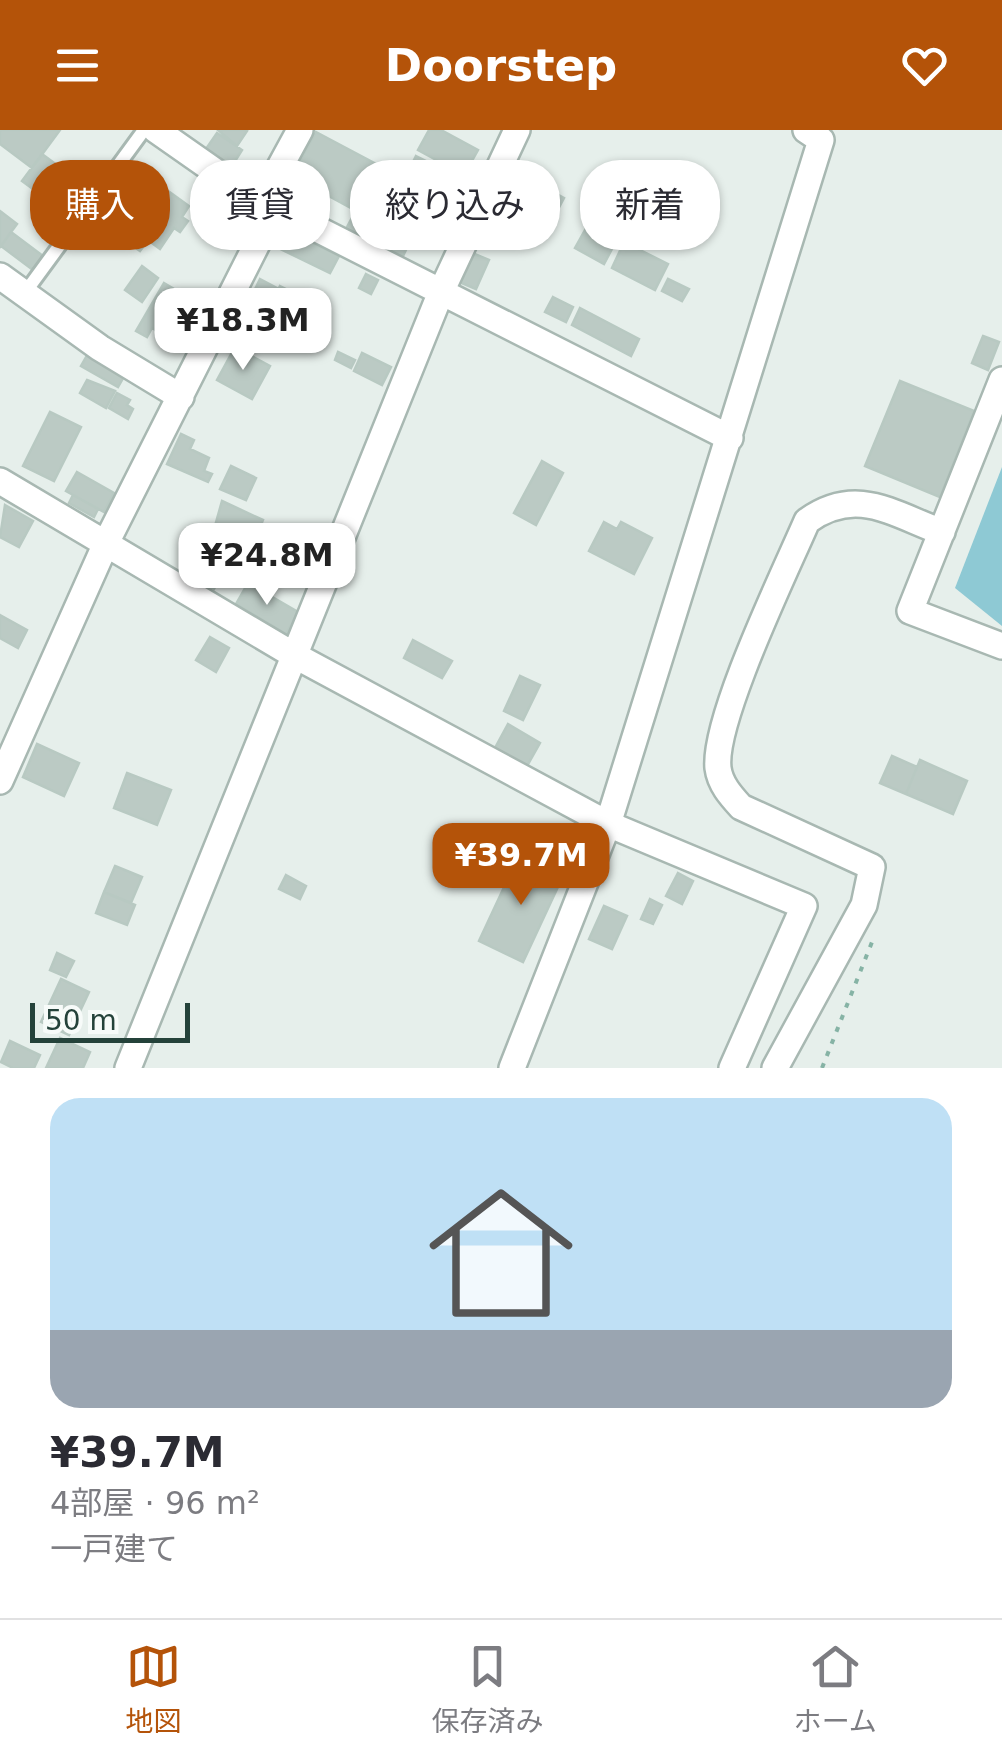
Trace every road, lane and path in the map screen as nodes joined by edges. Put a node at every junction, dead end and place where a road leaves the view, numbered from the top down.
1 (144, 130) edge
2 (156, 130) edge
3 (300, 130) edge
4 (517, 130) edge
5 (806, 130) edge
6 (201, 160) edge
7 (284, 160) edge
8 (330, 236) edge
9 (253, 250) edge
10 (0, 276) edge
11 (441, 292) junction
12 (22, 296) junction
13 (1002, 380) edge
14 (181, 397) junction
15 (730, 438) junction
16 (0, 481) edge
17 (942, 532) junction
18 (107, 540) junction
19 (1002, 646) edge
20 (292, 654) junction
21 (6, 751) edge
22 (0, 781) edge
23 (608, 824) junction
24 (878, 929) dead end
25 (128, 1068) edge
26 (512, 1068) edge
27 (732, 1068) edge
28 (776, 1068) edge
29 (822, 1068) edge

1 - 12 lane
2 - 6 street
3 - 7 street
4 - 11 street
5 - 15 street
8 - 11 street
9 - 14 street
10 - 12 street
11 - 15 street
11 - 20 street
12 - 14 street
13 - 17 street
14 - 18 street
15 - 23 street
16 - 18 street
17 - 19 street
17 - 28 street
18 - 20 street
18 - 21 street
20 - 23 street
20 - 25 street
21 - 22 street
23 - 26 street
23 - 27 street
24 - 29 path

